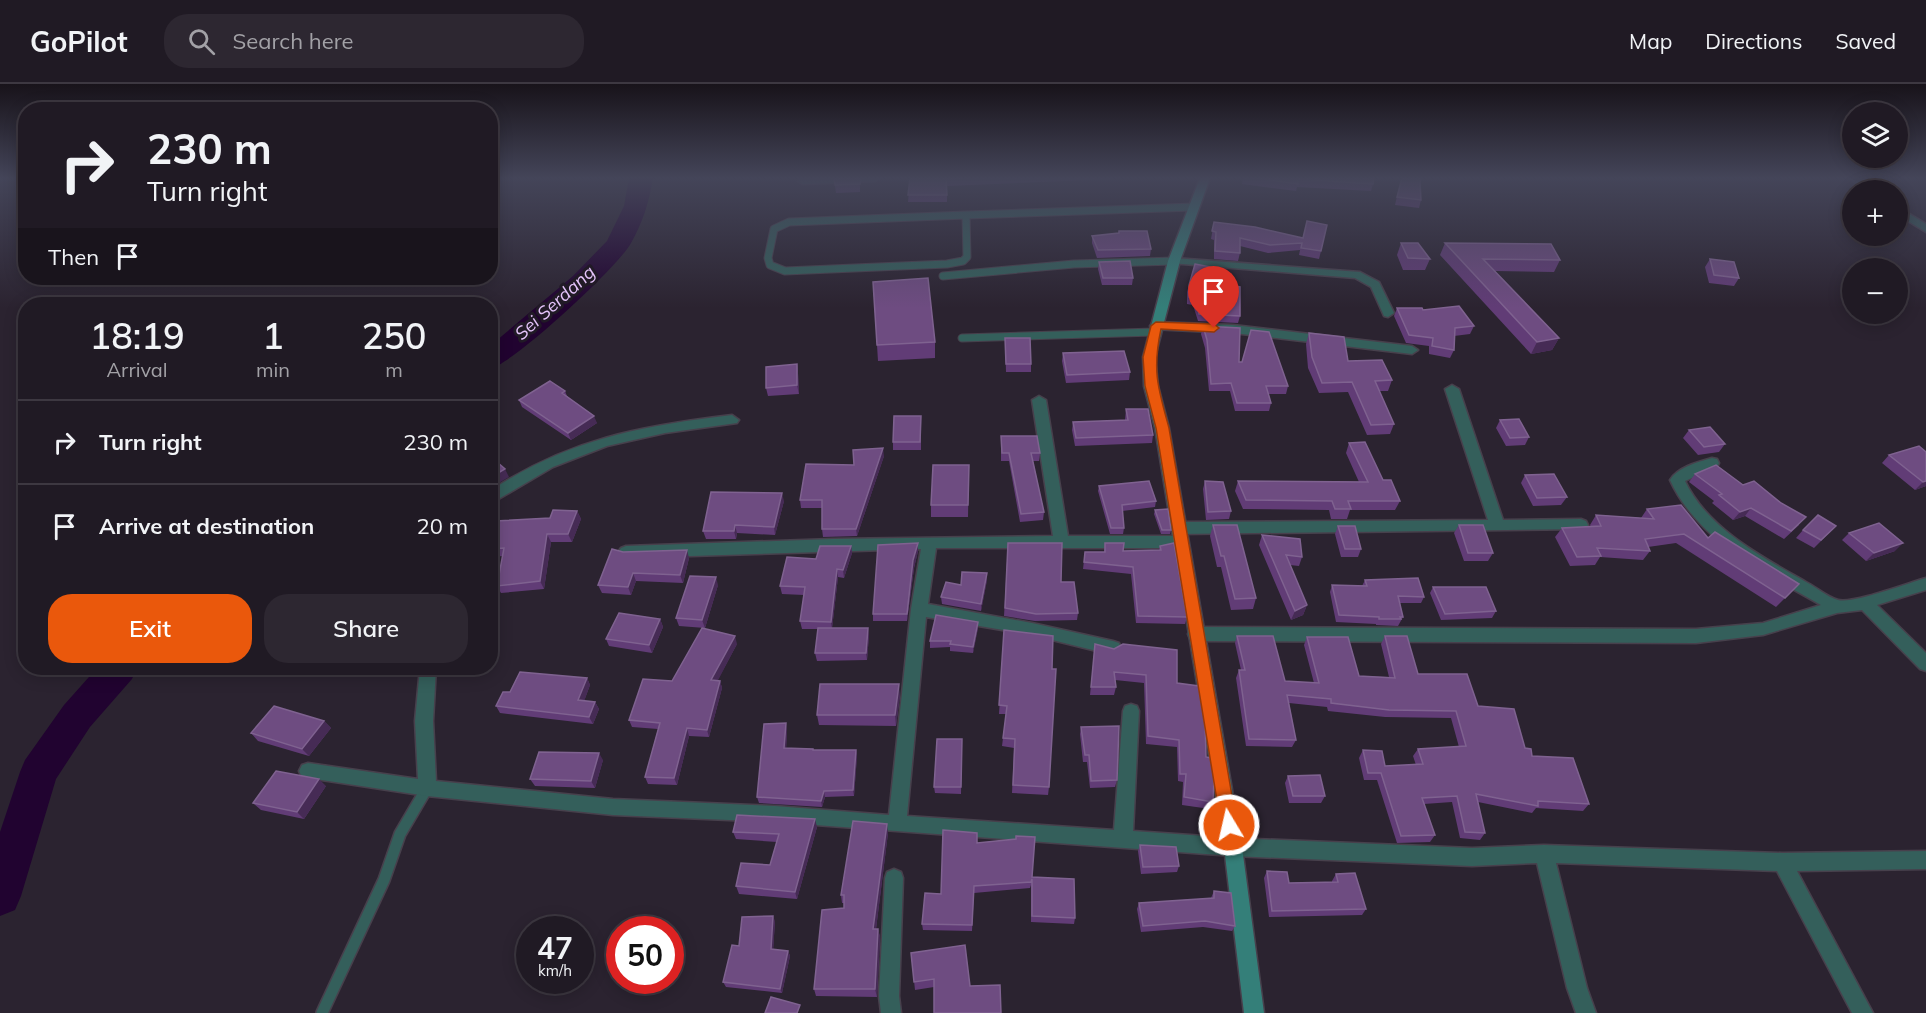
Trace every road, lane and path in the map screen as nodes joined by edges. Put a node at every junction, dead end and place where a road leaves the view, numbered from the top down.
1 (803, 221) edge
2 (966, 221) edge
3 (1188, 221) edge
4 (1174, 261) junction
5 (943, 276) dead end
6 (1388, 313) dead end
7 (1155, 329) junction
8 (962, 338) dead end
9 (1412, 350) dead end
10 (1452, 389) dead end
11 (1039, 400) dead end
12 (732, 420) dead end
13 (1712, 462) dead end
14 (498, 494) edge
15 (1497, 525) junction
16 (1581, 525) edge
17 (1179, 535) junction
18 (1061, 540) junction
19 (929, 544) junction
20 (626, 552) edge
21 (1926, 584) edge
22 (1865, 603) junction
23 (1837, 607) junction
24 (919, 609) junction
25 (1196, 634) junction
26 (1113, 648) edge
27 (1926, 664) edge
28 (427, 675) edge
29 (1131, 711) dead end
30 (308, 771) dead end
31 (427, 788) junction
32 (897, 825) junction
33 (1123, 839) junction
34 (1233, 847) junction
35 (1544, 854) junction
36 (1926, 860) edge
37 (1782, 862) junction
38 (894, 878) dead end
39 (322, 1013) edge
40 (891, 1013) edge
41 (1254, 1013) edge
42 (1586, 1013) edge
43 (1863, 1013) edge

1 - 2 lane
3 - 4 main road
4 - 5 lane
4 - 6 street
4 - 7 main road
7 - 8 lane
7 - 9 street
7 - 17 main road
10 - 15 street
11 - 18 street
12 - 14 street
13 - 23 street
15 - 16 street
15 - 17 street
17 - 18 street
17 - 25 main road
18 - 19 street
19 - 20 street
19 - 24 street
21 - 22 street
22 - 23 street
22 - 27 street
23 - 25 street
24 - 26 street
24 - 32 street
25 - 34 main road
28 - 31 street
29 - 33 street
30 - 31 street
31 - 32 street
31 - 39 lane
32 - 33 street
33 - 34 street
34 - 35 street
34 - 41 main road
35 - 37 street
35 - 42 street
36 - 37 street
37 - 43 street
38 - 40 street

